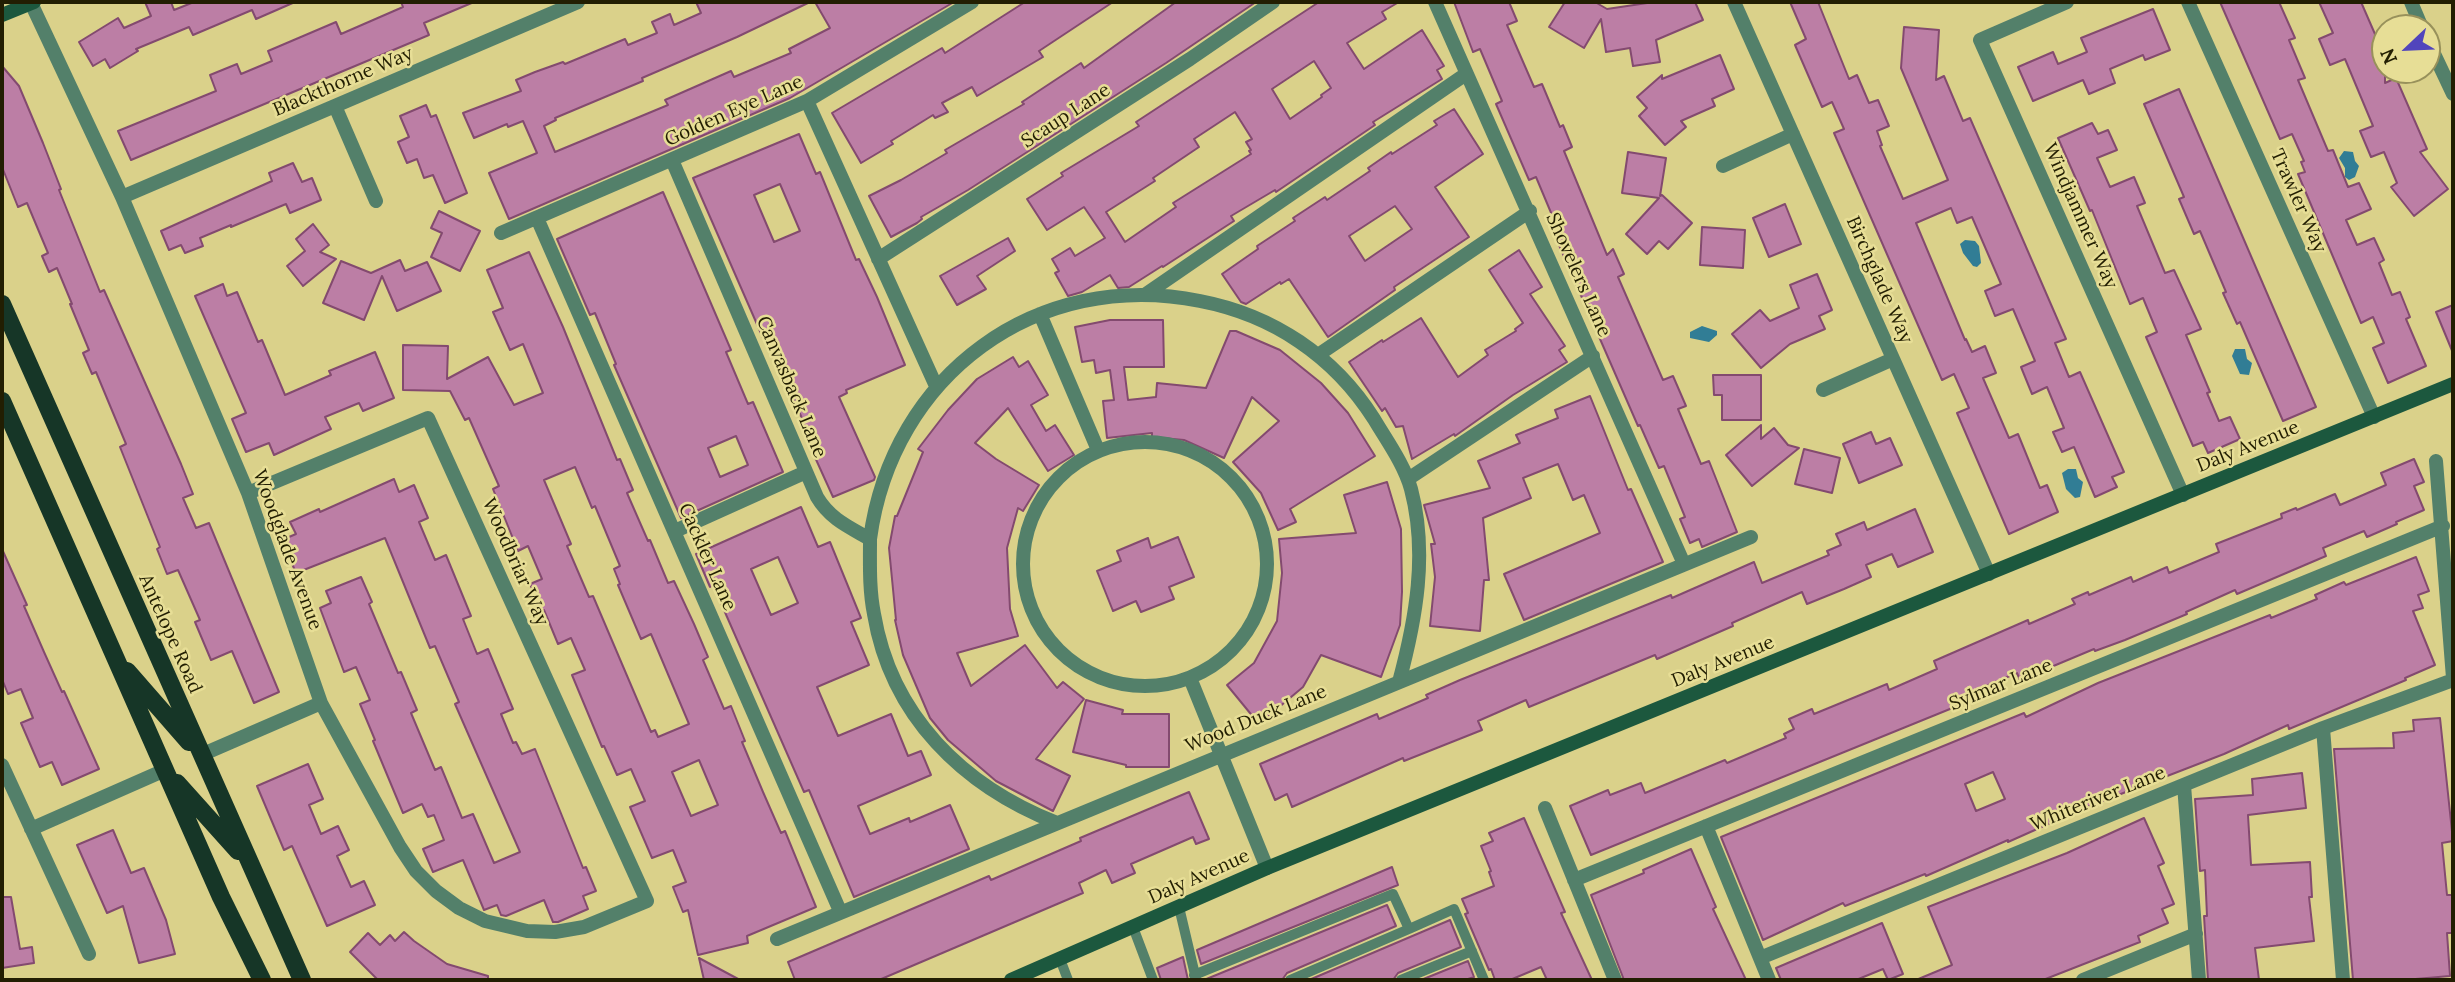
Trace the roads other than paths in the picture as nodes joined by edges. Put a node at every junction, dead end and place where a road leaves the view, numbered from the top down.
1 (32, 2) edge
2 (578, 2) edge
3 (972, 2) edge
4 (1273, 2) edge
5 (1435, 2) edge
6 (1734, 2) edge
7 (2067, 2) edge
8 (2188, 2) edge
9 (2, 15) edge
10 (2441, 69) edge
11 (1466, 74) junction
12 (2453, 94) edge
13 (807, 101) junction
14 (335, 106) junction
15 (1793, 134) junction
16 (672, 160) junction
17 (1723, 166) dead end
18 (122, 197) junction
19 (376, 201) dead end
20 (1530, 211) junction
21 (537, 218) junction
22 (501, 233) dead end
23 (878, 259) junction
24 (1146, 294) junction
25 (2, 304) edge
26 (1040, 314) junction
27 (1318, 355) junction
28 (1593, 356) junction
29 (1893, 359) junction
30 (2453, 384) edge
31 (936, 386) junction
32 (1822, 390) dead end
33 (2, 401) edge
34 (2374, 417) junction
35 (1098, 450) junction
36 (2436, 461) dead end
37 (806, 472) junction
38 (1408, 479) junction
39 (248, 494) junction
40 (2183, 495) junction
41 (2443, 526) junction
42 (675, 531) junction
43 (1751, 537) dead end
44 (870, 539) junction
45 (1684, 564) junction
46 (1989, 574) junction
47 (2452, 642) edge
48 (115, 658) junction
49 (1190, 678) junction
50 (2453, 679) edge
51 (1399, 682) junction
52 (321, 703) junction
53 (2323, 728) junction
54 (1222, 754) junction
55 (201, 755) junction
56 (2, 765) edge
57 (165, 770) junction
58 (2184, 785) junction
59 (1545, 808) dead end
60 (1056, 822) junction
61 (1706, 825) junction
62 (30, 829) junction
63 (249, 864) junction
64 (1267, 868) junction
65 (1574, 880) junction
66 (647, 901) joint
67 (1179, 907) junction
68 (840, 911) junction
69 (1133, 927) junction
70 (1409, 929) junction
71 (2196, 934) junction
72 (777, 939) dead end
73 (1472, 951) junction
74 (89, 954) dead end
75 (1760, 958) junction
76 (1060, 959) junction
77 (1195, 978) edge
78 (262, 980) edge
79 (302, 980) edge
80 (1011, 980) edge
81 (1068, 980) edge
82 (1153, 980) edge
83 (1290, 980) edge
84 (1401, 980) edge
85 (1484, 980) edge
86 (1615, 980) edge
87 (1769, 980) edge
88 (2083, 980) edge
89 (2199, 980) edge
90 (2343, 980) edge

1 - 9 street
1 - 18 street, Woodglade Avenue
2 - 14 street, Blackthorne Way
3 - 13 street, Golden Eye Lane
4 - 23 street, Scaup Lane
5 - 11 street, Shovelers Lane
6 - 15 street, Birchglade Way
7 - 40 street, Windjammer Way
8 - 34 street, Trawler Way
10 - 12 street
11 - 20 street, Shovelers Lane
11 - 24 street
13 - 16 street, Golden Eye Lane
13 - 23 street
14 - 18 street, Blackthorne Way
14 - 19 street
15 - 17 street
15 - 29 street, Birchglade Way
16 - 21 street, Golden Eye Lane
16 - 37 street, Canvasback Lane
18 - 39 street, Woodglade Avenue
20 - 27 street
20 - 28 street, Shovelers Lane
21 - 22 street, Golden Eye Lane
21 - 42 street, Cackler Lane
23 - 31 street
24 - 26 street
24 - 27 street
25 - 55 main road, Antelope Road
26 - 31 street
26 - 35 street
27 - 38 street
28 - 38 street
28 - 45 street, Shovelers Lane
29 - 32 street
29 - 46 street, Birchglade Way
30 - 34 street, Daly Avenue
31 - 44 street
33 - 48 main road
34 - 40 street, Daly Avenue
35 - 49 street
35 - 49 street
36 - 41 street
37 - 42 street
37 - 44 street, Canvasback Lane
38 - 51 street
39 - 52 street, Woodglade Avenue
39 - 66 street, Woodbriar Way
40 - 46 street, Daly Avenue
41 - 47 street
41 - 61 street, Sylmar Lane
42 - 68 street, Cackler Lane
43 - 45 street, Wood Duck Lane
44 - 60 street
45 - 51 street, Wood Duck Lane
46 - 64 street, Daly Avenue
47 - 50 street
48 - 55 main road
48 - 57 main road
49 - 54 street
50 - 53 street, Whiteriver Lane
51 - 54 street, Wood Duck Lane
52 - 55 street
52 - 66 street, Woodglade Avenue
53 - 58 street, Whiteriver Lane
53 - 90 street
54 - 60 street, Wood Duck Lane
54 - 64 street
55 - 63 main road, Antelope Road
56 - 62 street
57 - 62 street
57 - 63 main road
57 - 78 main road
58 - 71 street
58 - 75 street, Whiteriver Lane
59 - 65 street
60 - 68 street, Wood Duck Lane
61 - 65 street, Sylmar Lane
61 - 75 street
62 - 74 street
63 - 79 main road, Antelope Road
64 - 67 street, Daly Avenue
65 - 86 street
67 - 69 street, Daly Avenue
67 - 77 lane
68 - 72 street, Wood Duck Lane
69 - 76 street, Daly Avenue
69 - 82 lane
70 - 73 lane
70 - 77 lane
70 - 83 lane
71 - 88 street
71 - 89 street
73 - 84 lane
73 - 85 lane
75 - 87 street
76 - 80 street, Daly Avenue
76 - 81 lane

